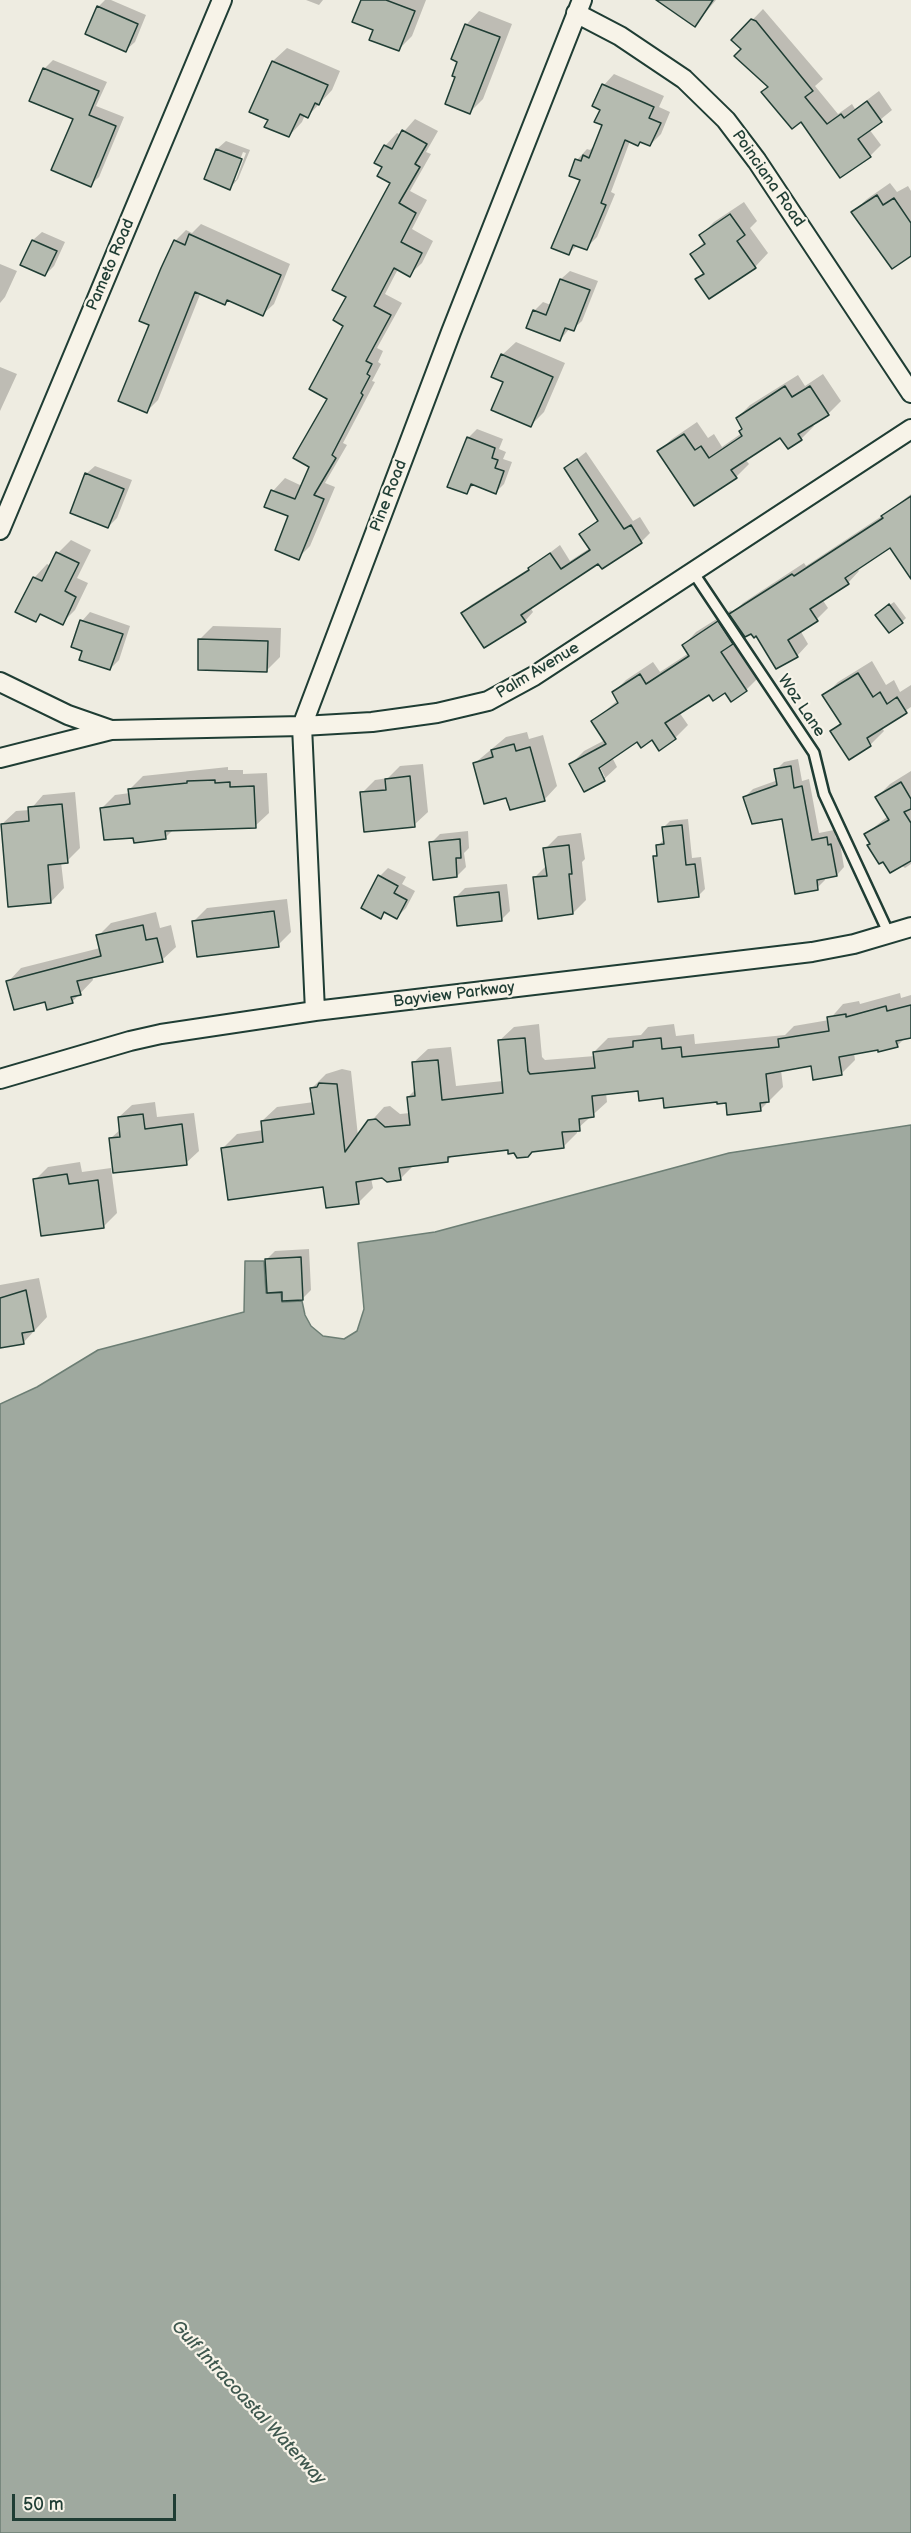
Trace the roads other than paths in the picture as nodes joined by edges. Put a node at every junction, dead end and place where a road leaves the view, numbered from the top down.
1 (222, 0) edge
2 (579, 7) edge
3 (911, 393) edge
4 (911, 429) edge
5 (0, 530) edge
6 (693, 572) junction
7 (0, 682) edge
8 (302, 726) junction
9 (111, 730) junction
10 (0, 758) edge
11 (911, 927) edge
12 (889, 934) junction
13 (315, 1011) junction
14 (0, 1079) edge

1 - 5 street, Pameto Road
2 - 3 street, Poinciana Road
2 - 8 street, Pine Road
4 - 6 street, Palm Avenue
6 - 8 street, Palm Avenue
6 - 12 lane, Woz Lane
7 - 9 street
8 - 9 street, Palm Avenue
8 - 13 street, Pine Road
9 - 10 street, Palm Avenue
11 - 12 street, Bayview Parkway
12 - 13 street, Bayview Parkway
13 - 14 street, Bayview Parkway

